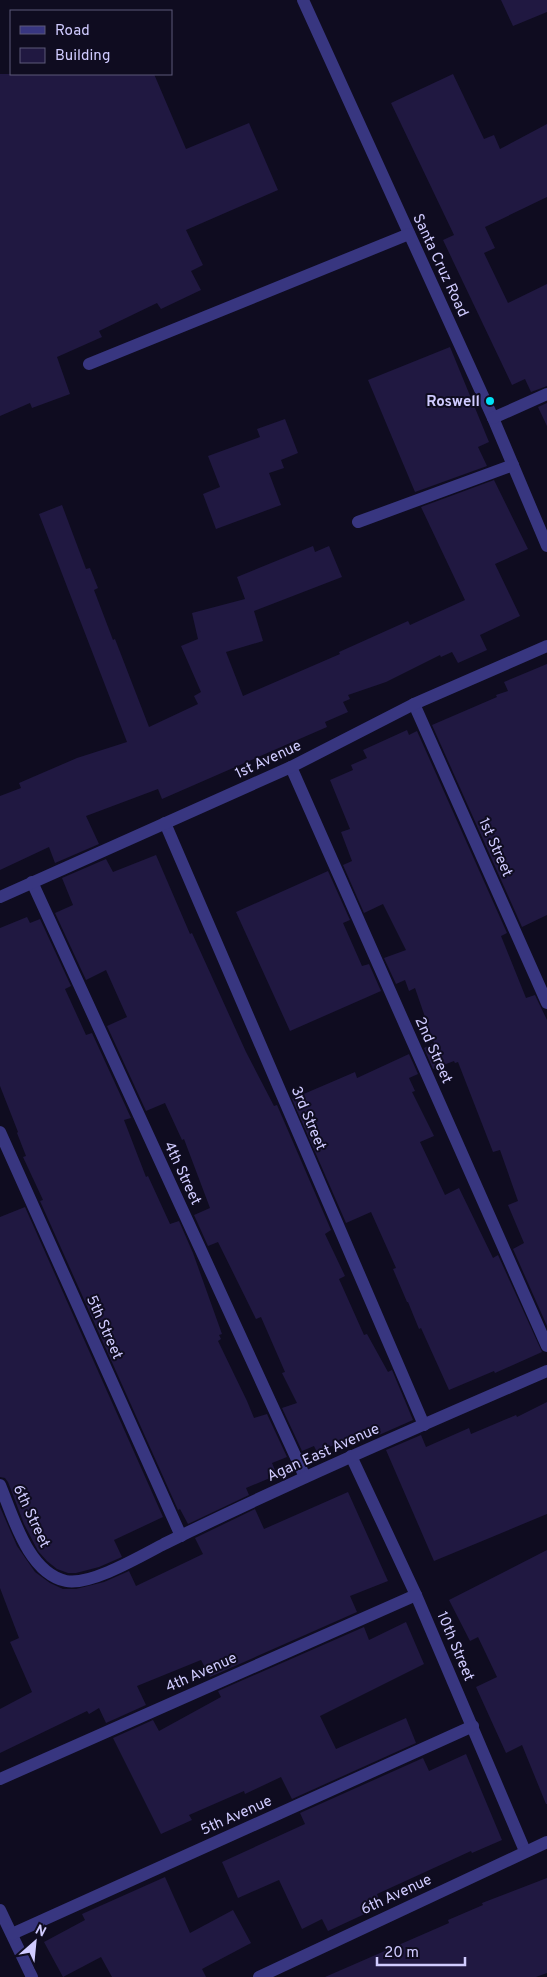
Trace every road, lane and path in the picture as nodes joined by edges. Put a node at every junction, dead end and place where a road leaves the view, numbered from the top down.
1 (303, 0) edge
2 (409, 234) junction
3 (89, 364) dead end
4 (547, 394) edge
5 (493, 418) junction
6 (513, 466) junction
7 (358, 522) dead end
8 (547, 546) edge
9 (547, 646) edge
10 (414, 704) junction
11 (292, 767) junction
12 (165, 823) junction
13 (32, 882) junction
14 (0, 897) edge
15 (547, 1003) edge
16 (0, 1132) edge
17 (547, 1346) edge
18 (547, 1371) edge
19 (424, 1425) junction
20 (351, 1456) junction
21 (305, 1477) junction
22 (0, 1485) edge
23 (181, 1536) junction
24 (116, 1568) joint
25 (416, 1595) junction
26 (473, 1726) junction
27 (0, 1779) edge
28 (547, 1842) edge
29 (525, 1851) junction
30 (0, 1910) edge
31 (12, 1934) junction
32 (32, 1977) edge
33 (259, 1977) edge

1 - 2 street, Santa Cruz Road
2 - 3 street
2 - 5 street, Santa Cruz Road
4 - 5 street
5 - 6 street, Santa Cruz Road
6 - 7 street
6 - 8 street, Santa Cruz Road
9 - 10 street, 1st Avenue
10 - 11 street, 1st Avenue
10 - 15 street, 1st Street
11 - 12 street, 1st Avenue
11 - 17 street, 2nd Street
12 - 13 street, 1st Avenue
12 - 19 street, 3rd Street
13 - 14 street, 1st Avenue
13 - 21 street, 4th Street
16 - 23 street, 5th Street
18 - 19 street, Agan East Avenue
19 - 20 street, Agan East Avenue
20 - 21 street, Agan East Avenue
20 - 25 street, 10th Street
21 - 23 street, Agan East Avenue
22 - 24 street, 6th Street
23 - 24 street, Agan East Avenue
25 - 26 street, 10th Street
25 - 27 street, 4th Avenue
26 - 29 street, 10th Street
26 - 31 street, 5th Avenue
28 - 29 street, 6th Avenue
29 - 33 street, 6th Avenue
30 - 31 street
31 - 32 street

